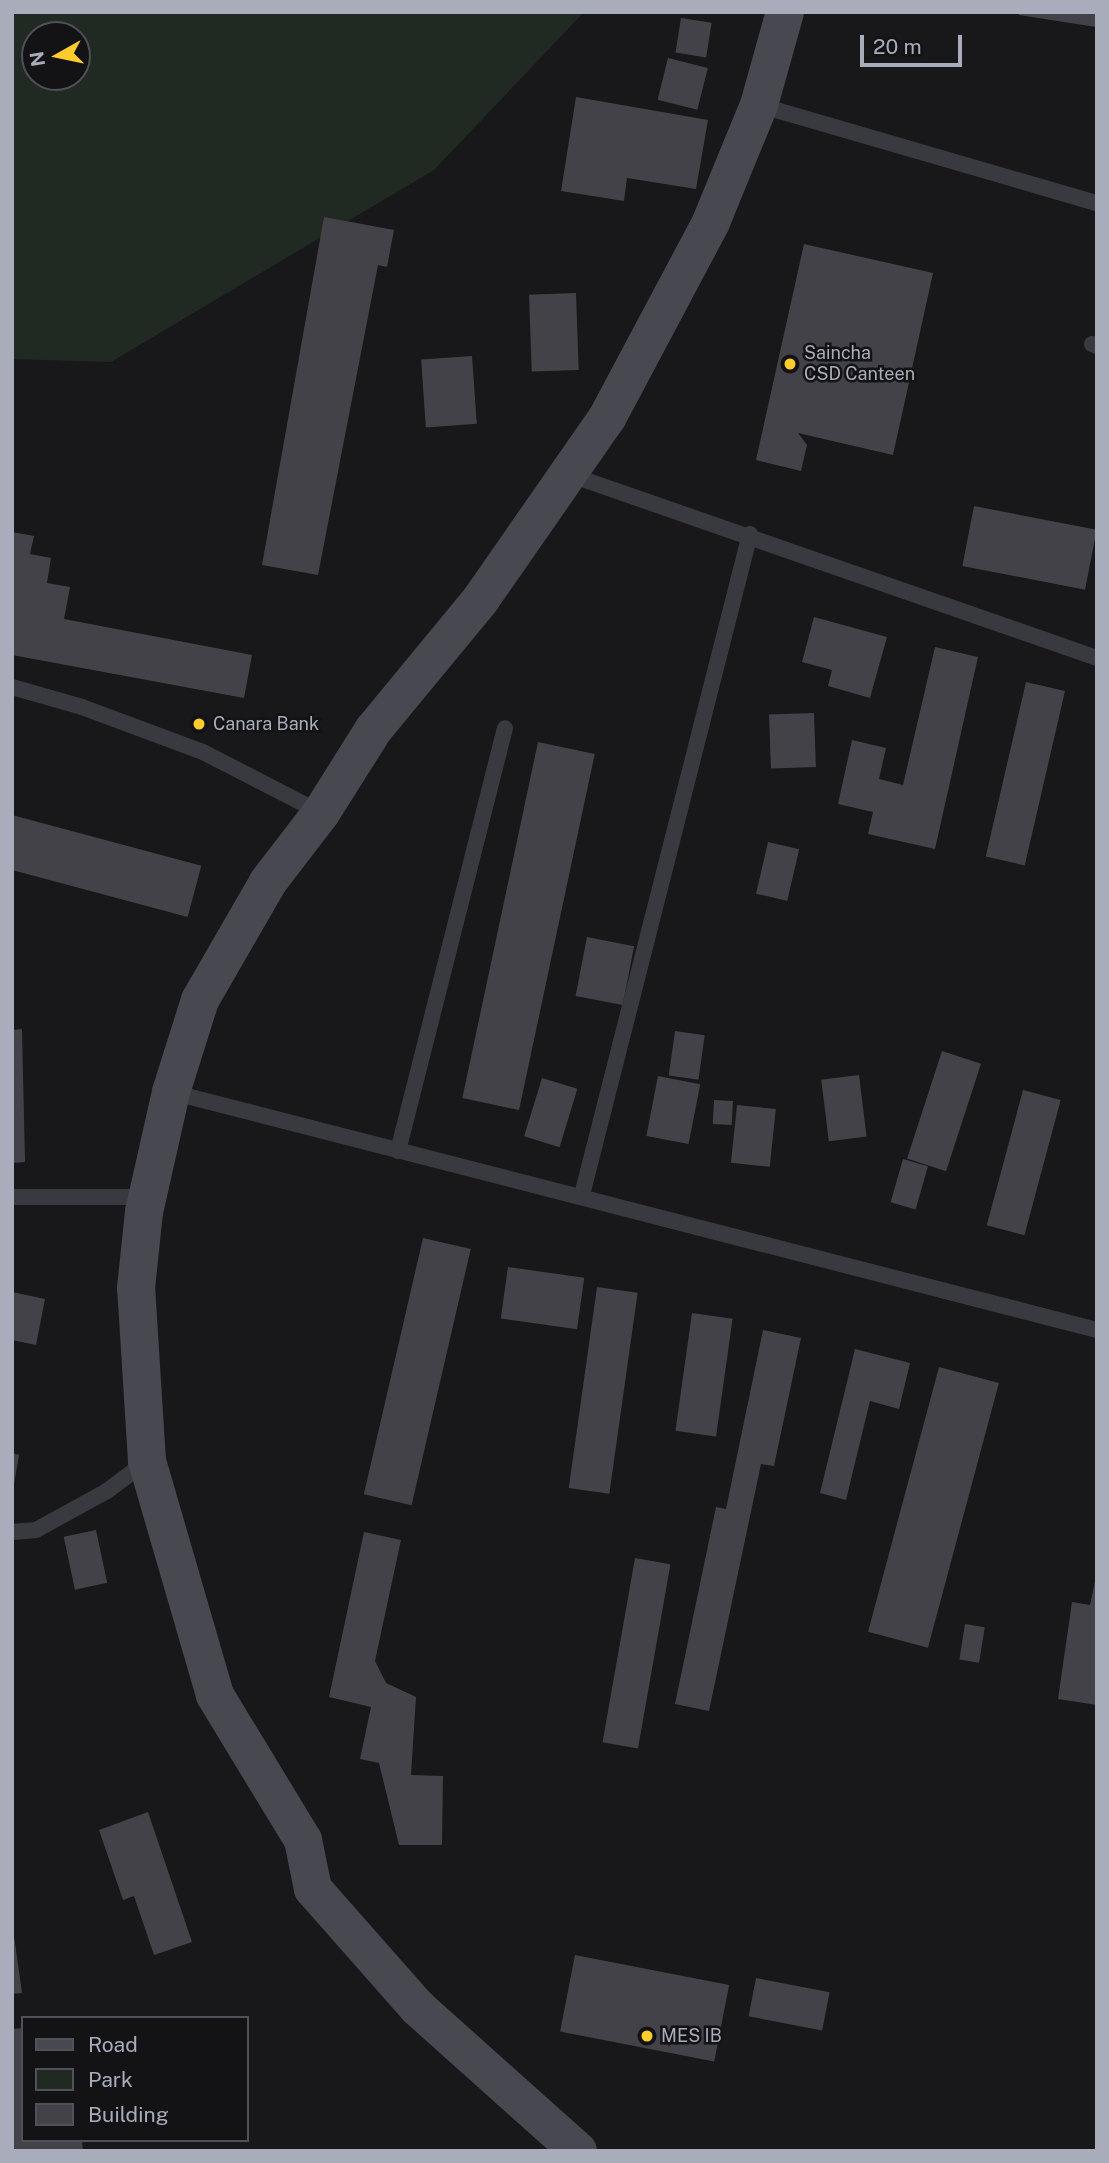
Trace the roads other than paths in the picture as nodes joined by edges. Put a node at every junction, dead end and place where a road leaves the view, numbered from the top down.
1 (785, 12) edge
2 (759, 105) junction
3 (1097, 203) edge
4 (568, 474) junction
5 (750, 534) junction
6 (1097, 659) edge
7 (12, 687) edge
8 (505, 728) dead end
9 (321, 813) junction
10 (171, 1092) junction
11 (398, 1151) junction
12 (582, 1195) junction
13 (12, 1197) edge
14 (147, 1197) junction
15 (1097, 1330) edge
16 (147, 1461) junction
17 (12, 1532) edge
18 (578, 2151) edge

1 - 2 main road
2 - 3 lane
2 - 4 main road
4 - 5 lane
4 - 9 main road
5 - 6 lane
5 - 12 lane
7 - 9 lane
8 - 11 lane
9 - 10 main road
10 - 11 lane
10 - 14 main road
11 - 12 lane
12 - 15 lane
13 - 14 lane
14 - 16 main road
16 - 17 lane
16 - 18 main road

